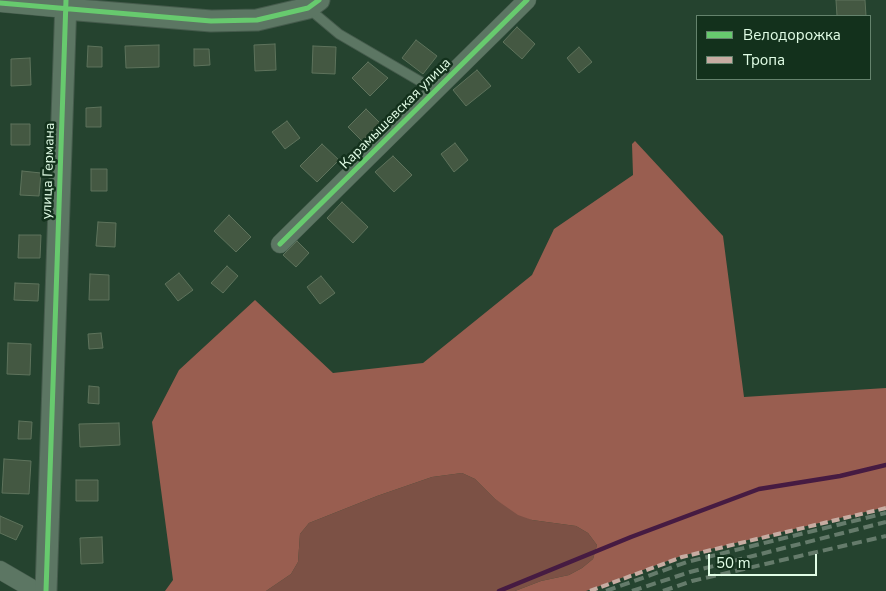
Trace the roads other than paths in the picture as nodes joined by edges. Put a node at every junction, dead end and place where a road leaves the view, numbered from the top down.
1 (527, 0) edge
2 (0, 3) edge
3 (66, 4) edge
4 (313, 4) edge
5 (435, 90) junction
6 (280, 244) dead end
7 (0, 570) edge
8 (36, 591) edge
9 (46, 591) edge

1 - 5 street, Карамышевская улица
2 - 3 street
3 - 4 street
3 - 9 street, улица Германа
4 - 5 lane
5 - 6 street, Карамышевская улица
7 - 8 street

